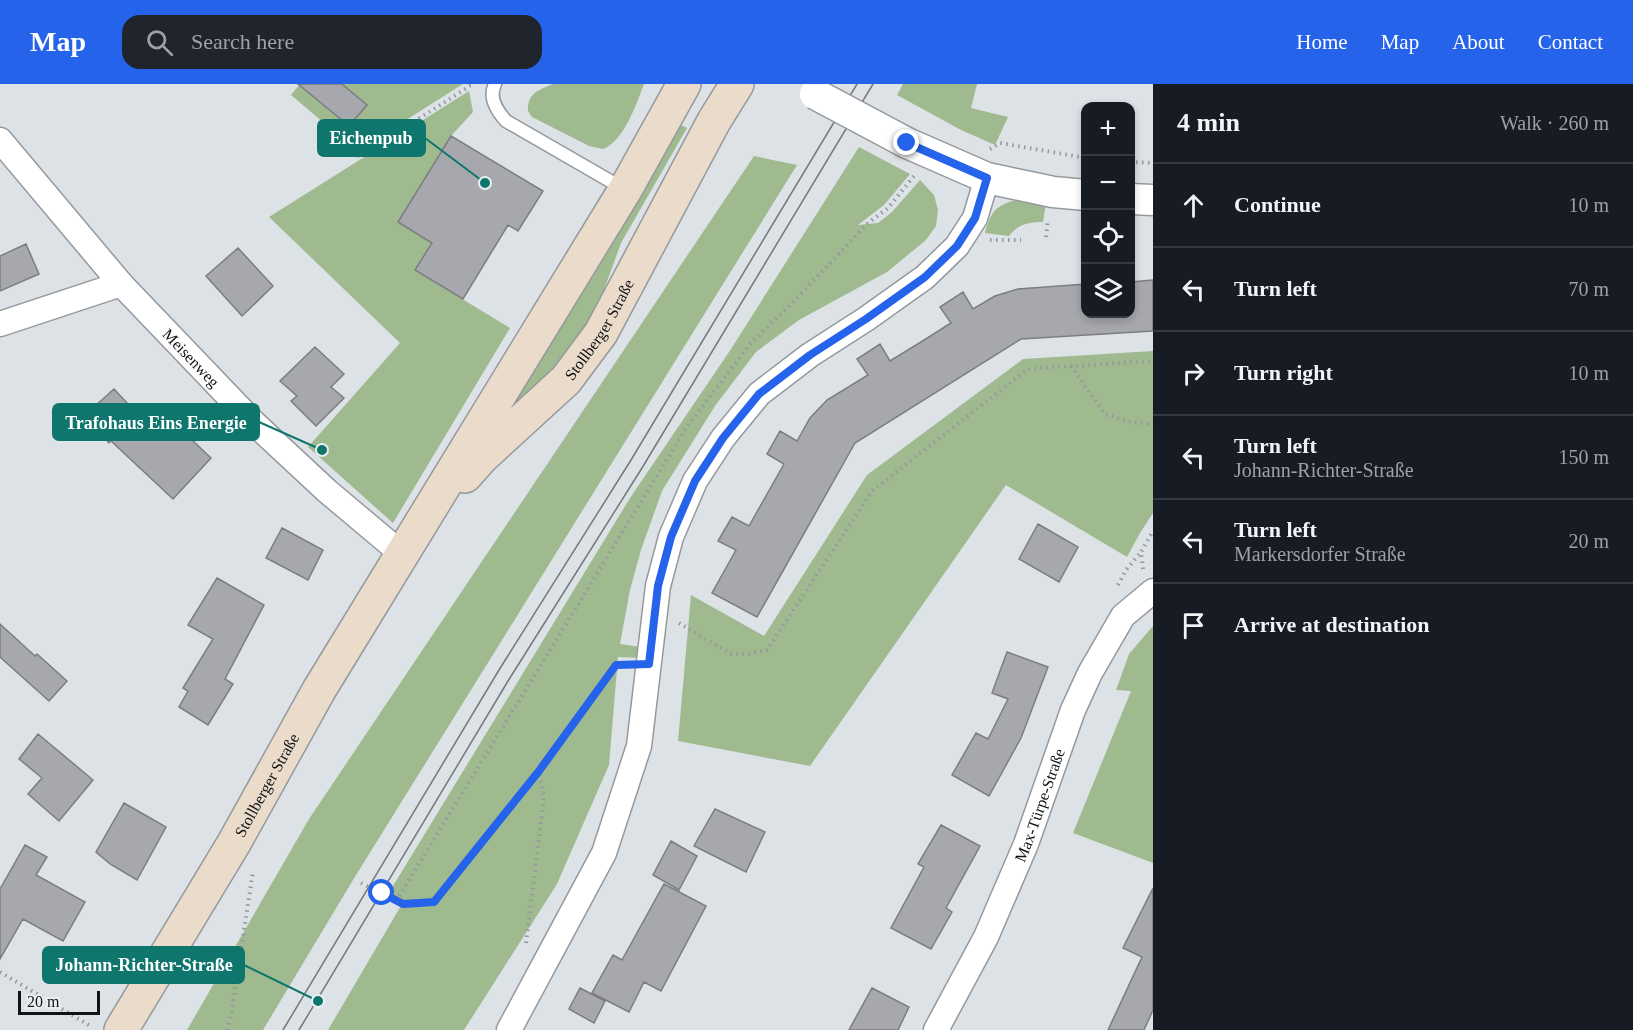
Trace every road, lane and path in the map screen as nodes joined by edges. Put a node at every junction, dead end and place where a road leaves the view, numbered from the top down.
1 (684, 84) edge
2 (737, 84) edge
3 (494, 86) edge
4 (807, 89) edge
5 (0, 140) edge
6 (334, 152) dead end
7 (1081, 157) edge
8 (1135, 162) edge
9 (986, 164) junction
10 (1153, 164) edge
11 (918, 171) dead end
12 (625, 190) junction
13 (1081, 195) edge
14 (1135, 199) edge
15 (1153, 200) edge
16 (121, 284) junction
17 (0, 324) edge
18 (1153, 361) edge
19 (1071, 365) junction
20 (1153, 423) edge
21 (406, 546) junction
22 (1153, 591) edge
23 (656, 609) junction
24 (649, 664) junction
25 (539, 771) junction
26 (234, 843) junction
27 (361, 883) dead end
28 (396, 901) junction
29 (0, 972) edge
30 (538, 975) junction
31 (98, 1030) edge
32 (121, 1030) edge
33 (227, 1030) edge
34 (509, 1030) edge
35 (936, 1030) edge

1 - 12 main road, Stollberger Straße
2 - 21 main road, Stollberger Straße
3 - 6 path
3 - 12 lane
4 - 9 street, bridge
5 - 16 street, Meisenweg
7 - 9 path
8 - 10 path
9 - 13 street
9 - 23 street
11 - 28 path
12 - 21 main road, Stollberger Straße
14 - 15 street
16 - 17 street
16 - 21 street, Meisenweg
18 - 19 path
19 - 20 path
19 - 23 path
21 - 26 main road, Stollberger Straße
22 - 35 street, Max-Türpe-Straße
23 - 24 street
24 - 25 path
24 - 30 street
25 - 28 path
25 - 30 path
26 - 32 main road, Stollberger Straße
26 - 33 path
27 - 28 path
29 - 31 path
30 - 34 street

